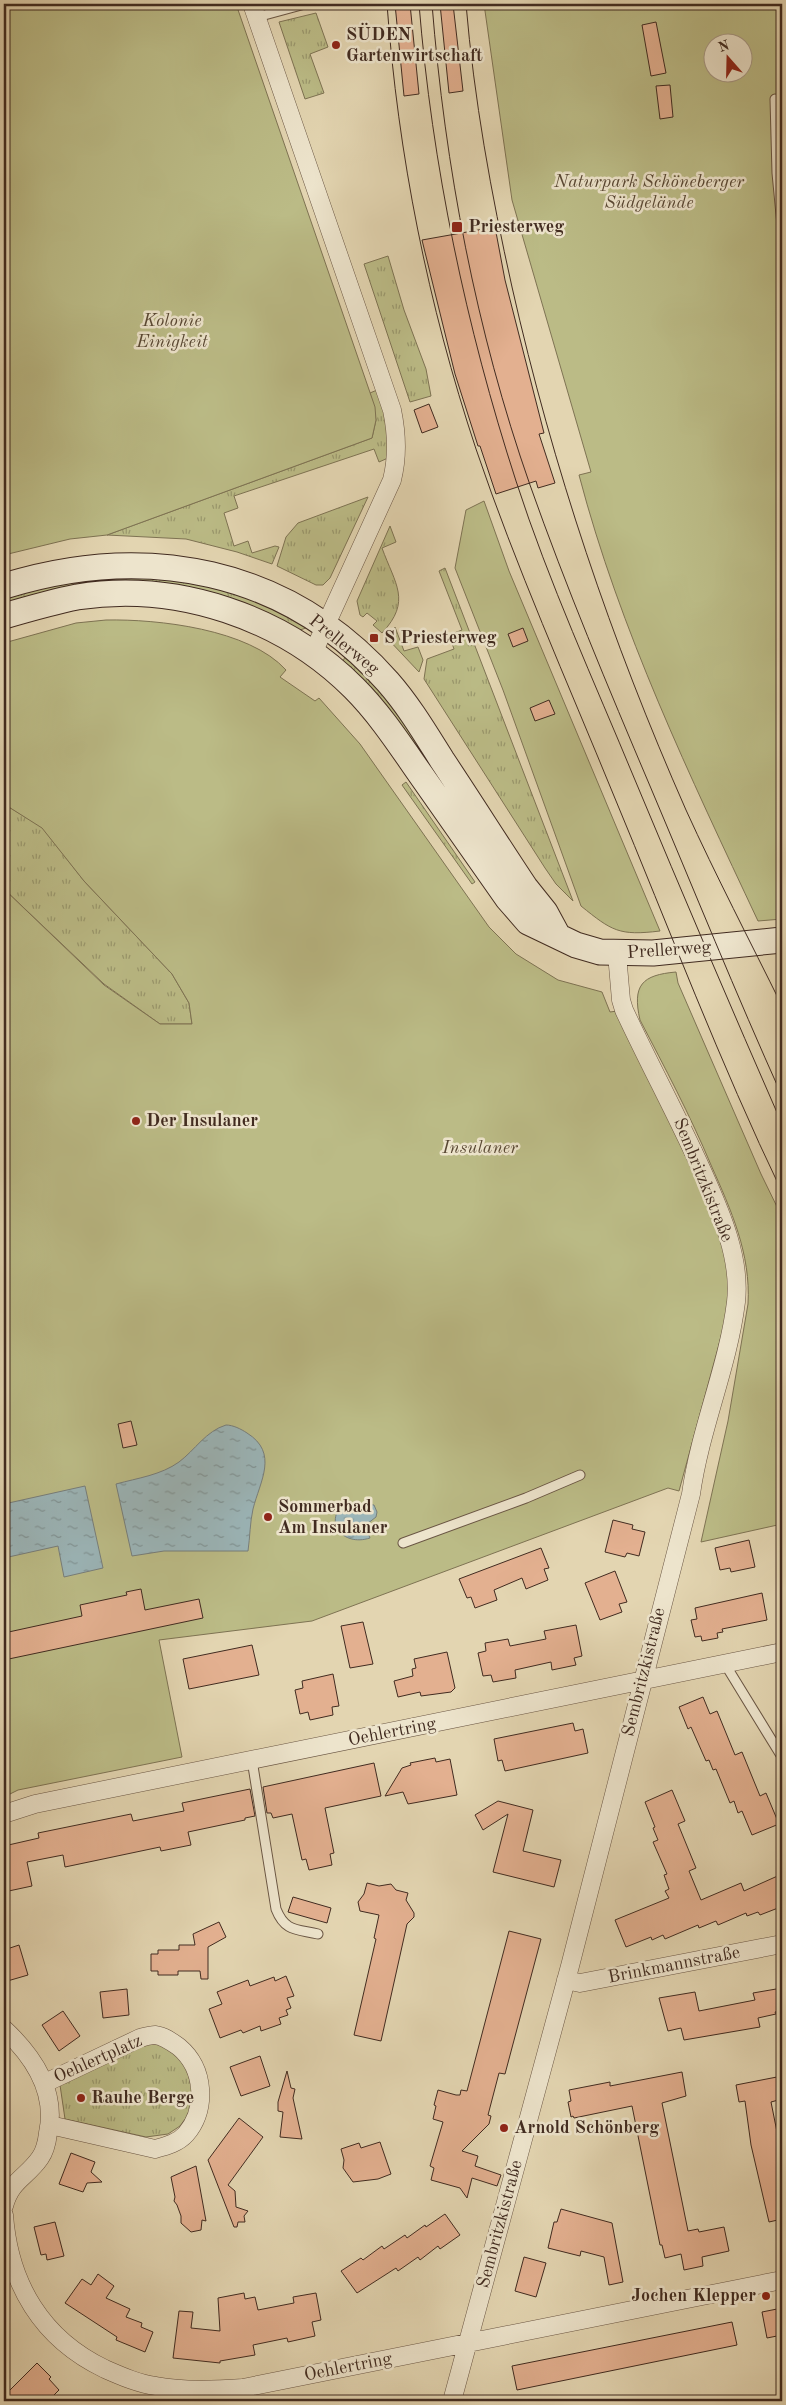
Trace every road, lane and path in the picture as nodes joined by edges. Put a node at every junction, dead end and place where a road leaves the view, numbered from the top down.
1 (305, 4) edge
2 (254, 11) edge
3 (775, 99) dead end
4 (780, 170) edge
5 (782, 225) edge
6 (4, 586) edge
7 (4, 616) edge
8 (326, 627) junction
9 (313, 653) junction
10 (558, 936) junction
11 (782, 940) edge
12 (617, 954) junction
13 (580, 1476) dead end
14 (403, 1543) dead end
15 (782, 1652) edge
16 (725, 1664) junction
17 (641, 1681) junction
18 (782, 1758) edge
19 (252, 1760) junction
20 (5, 1810) edge
21 (318, 1934) dead end
22 (782, 1944) edge
23 (566, 1980) junction
24 (4, 2030) edge
25 (45, 2082) junction
26 (50, 2125) junction
27 (4, 2206) edge
28 (4, 2215) edge
29 (782, 2280) edge
30 (468, 2344) junction
31 (452, 2401) edge

1 - 2 lane
2 - 8 street
3 - 4 lane
4 - 5 lane
6 - 8 main road, Prellerweg
7 - 9 main road, Prellerweg
8 - 9 street
8 - 10 main road, Prellerweg
9 - 10 main road, Prellerweg
10 - 12 main road, Prellerweg
11 - 12 main road, Prellerweg
12 - 17 street, Sembritzkistraße
13 - 14 lane
15 - 16 street, Oehlertring
16 - 17 street, Oehlertring
16 - 18 lane
17 - 19 street, Oehlertring
17 - 23 street, Sembritzkistraße
19 - 20 street, Oehlertring
19 - 21 lane
22 - 23 street, Brinkmannstraße
23 - 30 street, Sembritzkistraße
24 - 25 street
25 - 26 street
25 - 26 street, Oehlertplatz
26 - 27 street
28 - 30 street, Oehlertring
29 - 30 street, Oehlertring
30 - 31 street, Sembritzkistraße

